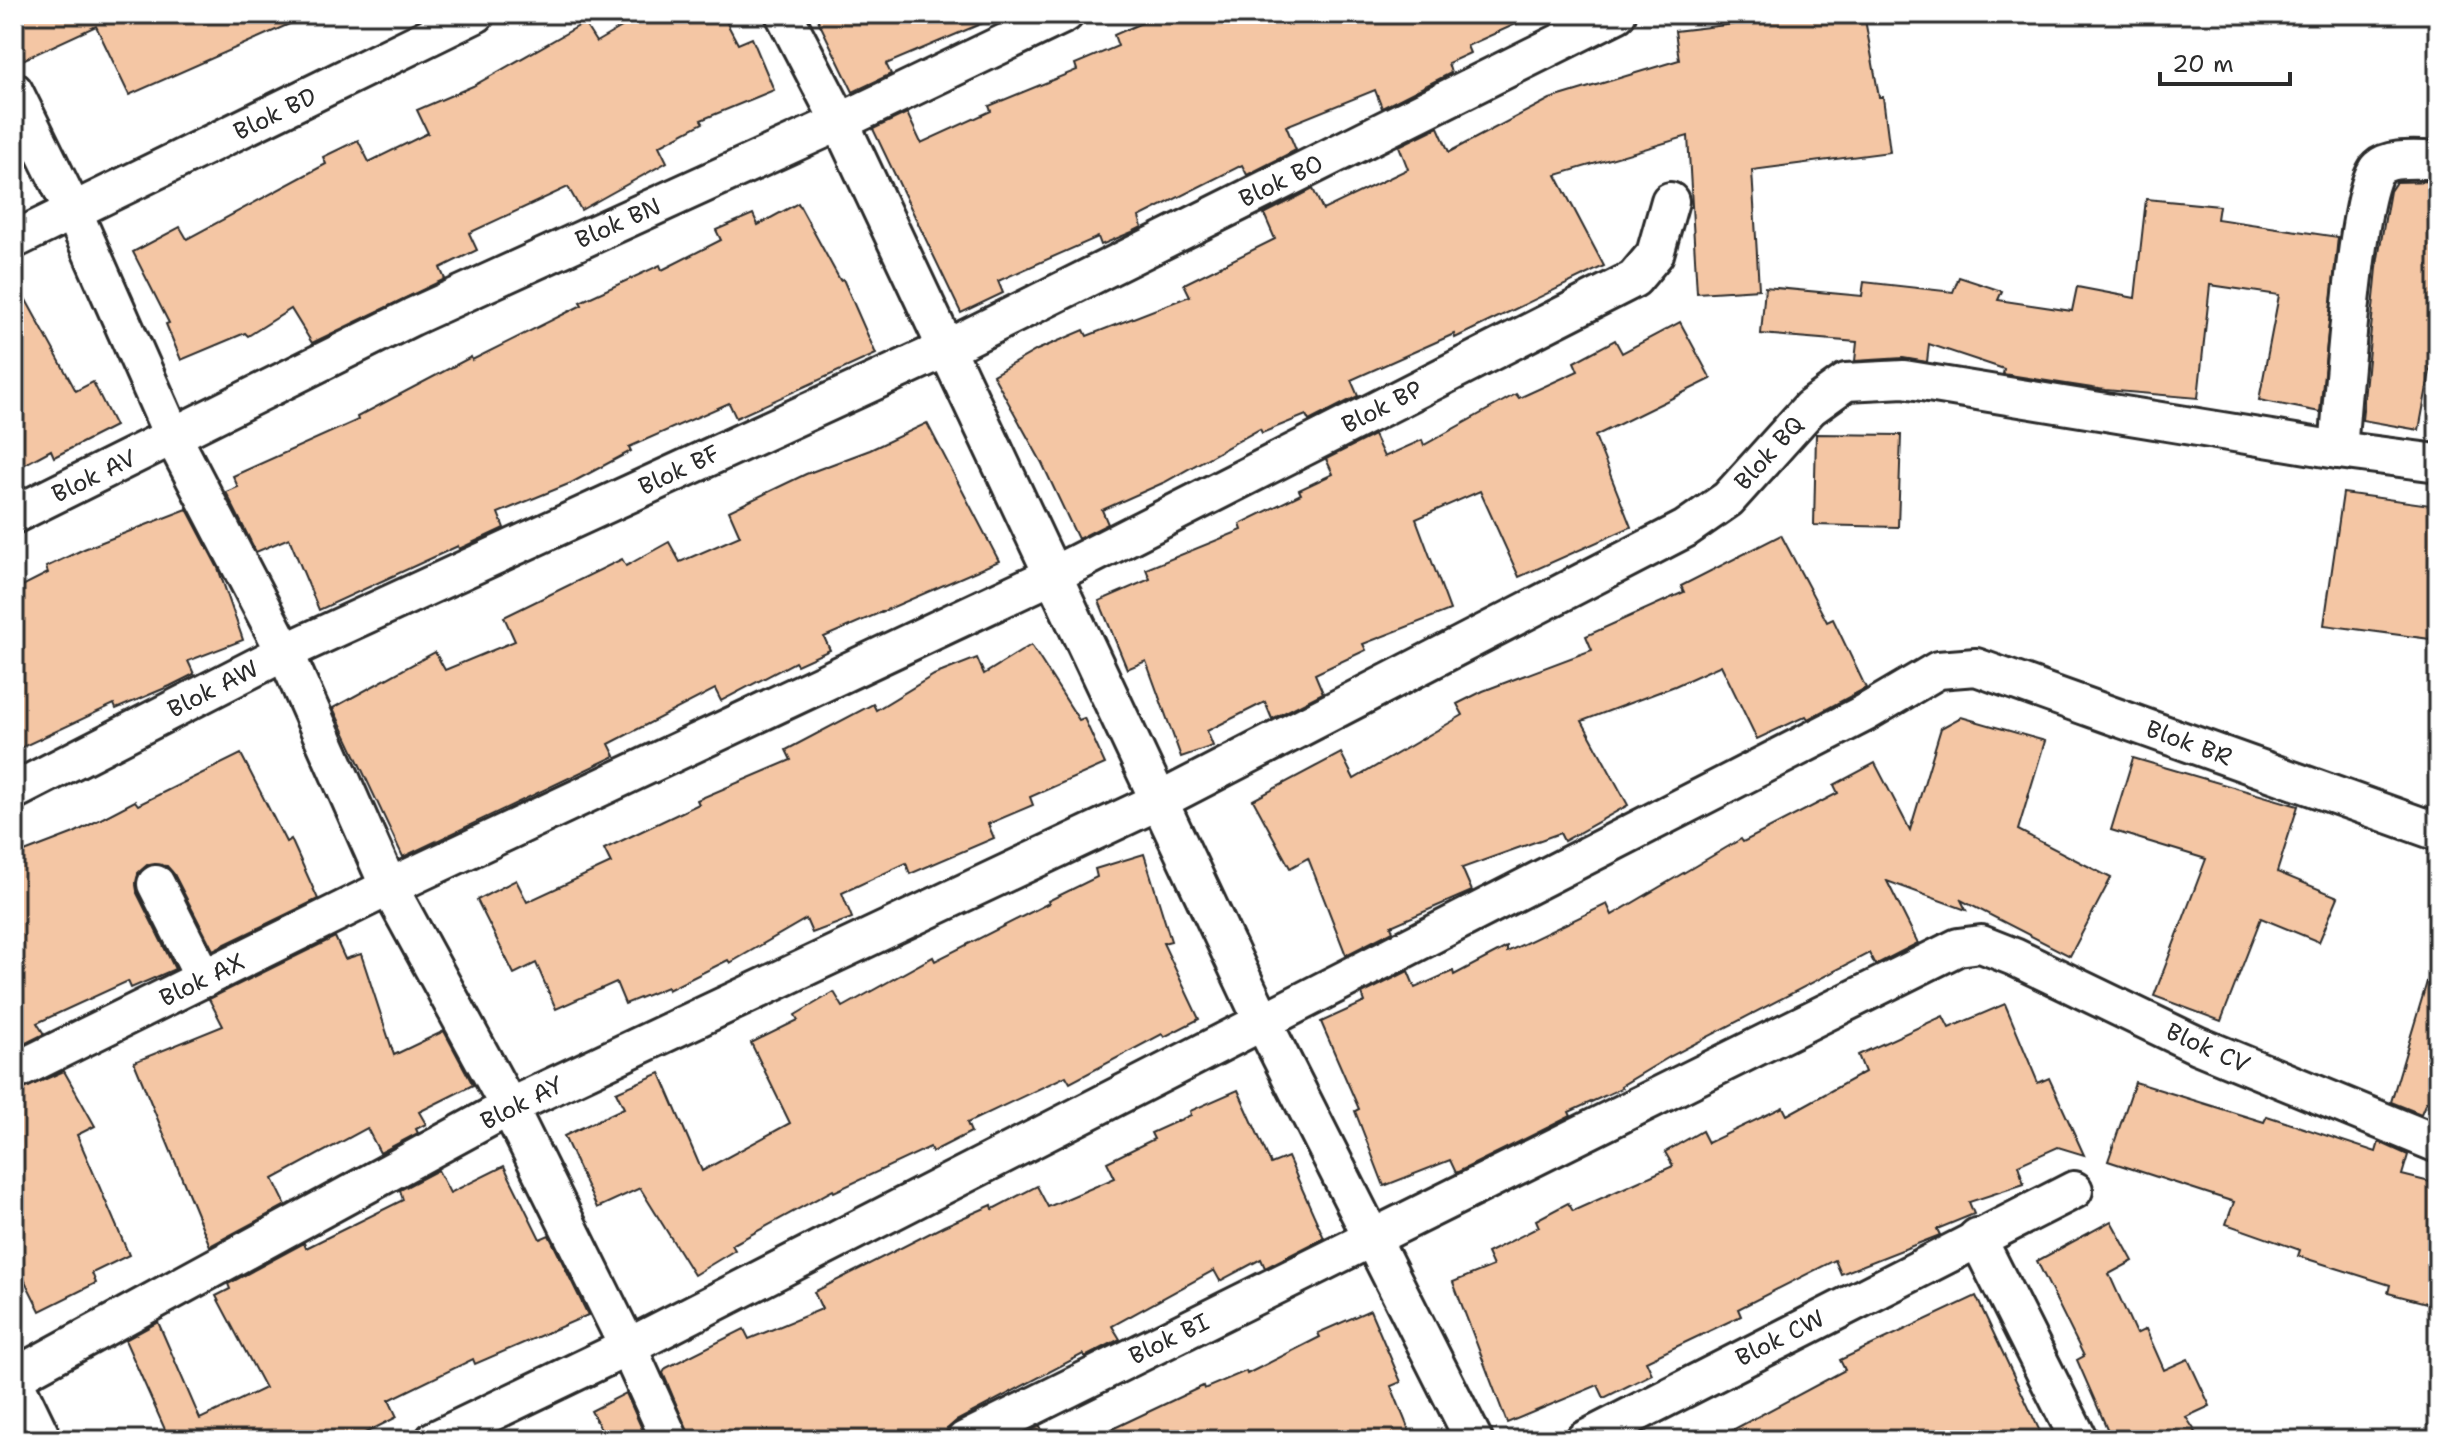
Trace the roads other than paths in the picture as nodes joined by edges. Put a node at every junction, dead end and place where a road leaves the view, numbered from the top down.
1 (476, 14) edge
2 (784, 14) edge
3 (1065, 14) edge
4 (1617, 14) edge
5 (14, 91) edge
6 (840, 122) junction
7 (2438, 160) edge
8 (1670, 201) dead end
9 (74, 213) junction
10 (14, 240) edge
11 (945, 349) junction
12 (173, 437) junction
13 (2338, 450) junction
14 (2438, 463) edge
15 (14, 515) edge
16 (1053, 575) junction
17 (414, 591) joint
18 (285, 652) junction
19 (14, 791) edge
20 (1161, 800) junction
21 (2438, 832) edge
22 (1043, 855) joint
23 (156, 884) dead end
24 (389, 887) junction
25 (1981, 944) joint
26 (204, 979) junction
27 (1263, 1022) junction
28 (14, 1072) edge
29 (509, 1107) junction
30 (2438, 1144) edge
31 (2074, 1190) dead end
32 (1374, 1237) junction
33 (1977, 1237) junction
34 (628, 1347) junction
35 (14, 1378) edge
36 (43, 1440) edge
37 (434, 1440) edge
38 (670, 1440) edge
39 (965, 1440) edge
40 (1474, 1440) edge
41 (1584, 1440) edge
42 (2079, 1440) edge

1 - 9 street, Blok BD
2 - 6 street
3 - 6 street, Blok BN
4 - 11 street, Blok BO
5 - 9 street
6 - 11 street
6 - 12 street, Blok BN
7 - 13 street
8 - 16 street, Blok BP
9 - 10 street, Blok BD
9 - 12 street
11 - 16 street
11 - 17 street, Blok BF
12 - 15 street, Blok AV
12 - 18 street
13 - 14 street, Blok BQ
13 - 20 street, Blok BQ
16 - 20 street
16 - 24 street, Blok BP
17 - 18 street, Blok AW
18 - 19 street, Blok AW
18 - 24 street
20 - 22 street, Blok BQ
20 - 27 street
21 - 27 street, Blok BR
22 - 29 street, Blok AY
23 - 26 street
24 - 26 street, Blok AX
24 - 29 street
25 - 30 street, Blok CV
25 - 32 street, Blok BI
26 - 28 street, Blok AX
27 - 32 street
27 - 34 street
29 - 34 street
29 - 35 street, Blok AY
31 - 33 street, Blok CW
32 - 39 street, Blok BI
32 - 40 street
33 - 41 street, Blok CW
33 - 42 street
34 - 37 street
34 - 38 street
35 - 36 street

